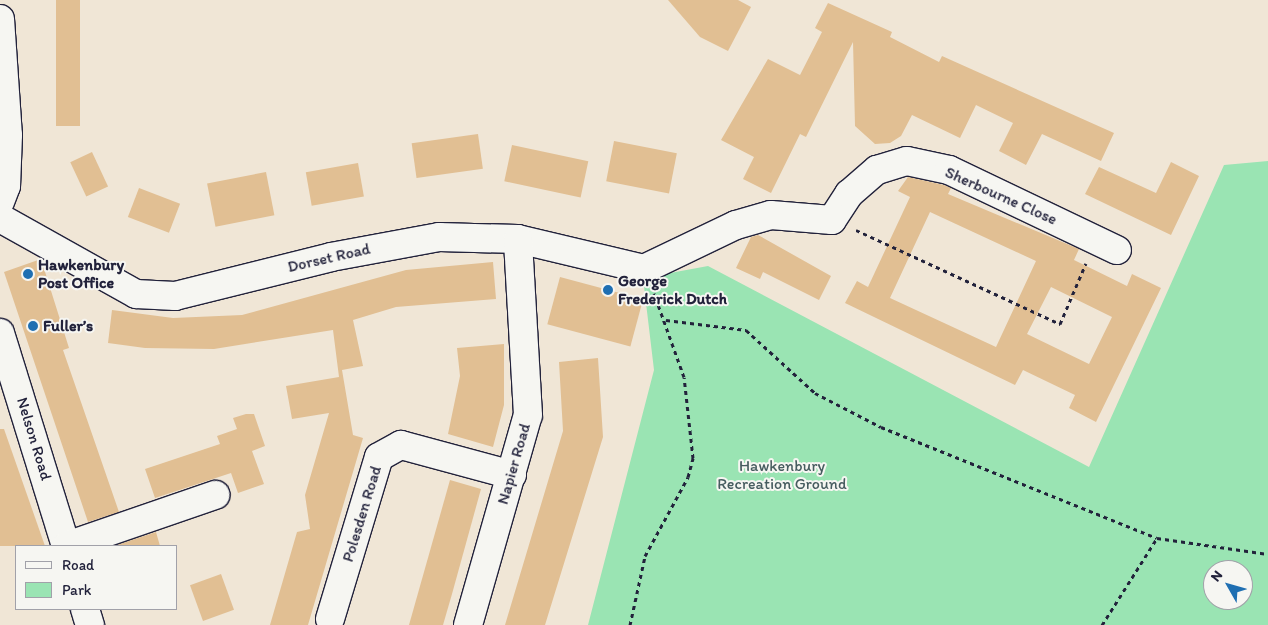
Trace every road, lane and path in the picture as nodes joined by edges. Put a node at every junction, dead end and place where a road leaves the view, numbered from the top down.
1 (0, 19) edge
2 (0, 202) edge
3 (0, 218) edge
4 (832, 220) junction
5 (518, 239) junction
6 (1107, 245) joint
7 (644, 269) junction
8 (666, 320) junction
9 (0, 333) edge
10 (512, 475) junction
11 (215, 495) dead end
12 (1157, 538) junction
13 (66, 545) edge
14 (69, 545) edge
15 (1268, 554) edge
16 (85, 610) edge
17 (330, 620) dead end
18 (90, 625) edge
19 (468, 625) edge
20 (630, 625) edge
21 (1102, 625) edge

1 - 2 street
3 - 5 street, Dorset Road
4 - 6 street, Sherbourne Close
4 - 6 path
4 - 7 street
5 - 7 street, Dorset Road
5 - 10 street, Napier Road
7 - 8 path
8 - 12 path
8 - 20 path
9 - 13 street, Nelson Road
10 - 17 street, Polesden Road
10 - 19 street, Napier Road
11 - 14 street
12 - 15 path
12 - 21 path
16 - 18 street

